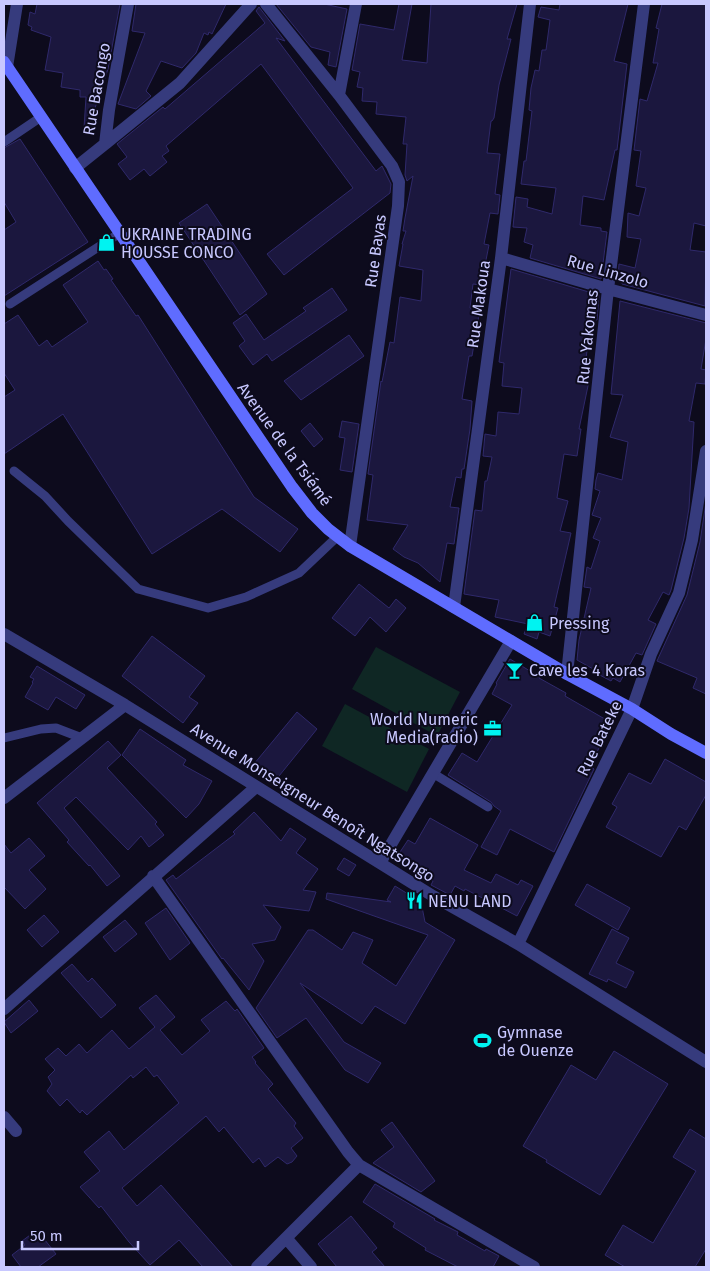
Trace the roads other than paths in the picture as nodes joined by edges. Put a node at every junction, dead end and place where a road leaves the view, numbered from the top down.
1 (17, 4) edge
2 (128, 4) edge
3 (251, 4) edge
4 (266, 4) edge
5 (356, 4) edge
6 (530, 4) edge
7 (644, 4) edge
8 (5, 66) edge
9 (339, 95) junction
10 (40, 117) junction
11 (4, 142) edge
12 (105, 144) junction
13 (75, 168) junction
14 (120, 233) junction
15 (501, 258) junction
16 (608, 289) junction
17 (10, 304) dead end
18 (706, 314) edge
19 (706, 451) edge
20 (14, 471) dead end
21 (338, 536) junction
22 (350, 546) junction
23 (454, 607) junction
24 (4, 634) edge
25 (511, 641) junction
26 (568, 674) junction
27 (125, 705) junction
28 (632, 709) junction
29 (4, 738) edge
30 (82, 738) junction
31 (706, 753) edge
32 (434, 774) junction
33 (256, 787) junction
34 (4, 798) edge
35 (488, 807) dead end
36 (380, 863) junction
37 (153, 876) junction
38 (518, 944) junction
39 (4, 1009) edge
40 (706, 1062) edge
41 (4, 1117) edge
42 (16, 1132) dead end
43 (359, 1165) junction
44 (287, 1239) junction
45 (257, 1267) edge
46 (311, 1267) edge
47 (534, 1267) edge

1 - 8 street
2 - 12 street, Rue Bacongo
3 - 12 street
4 - 9 street, Rue Bayas
5 - 9 street
6 - 15 street, Rue Makoua
7 - 16 street, Rue Yakomas
8 - 10 main road, Avenue de la Tsiémé
9 - 22 street, Rue Bayas
10 - 11 lane
10 - 13 main road, Avenue de la Tsiémé
12 - 13 street, Rue Bacongo
13 - 14 main road, Avenue de la Tsiémé
14 - 17 lane
14 - 21 main road, Avenue de la Tsiémé
15 - 16 street, Rue Linzolo
15 - 23 street, Rue Makoua
16 - 18 street, Rue Linzolo
16 - 26 street, Rue Yakomas
19 - 28 street, Rue Bateke
20 - 21 lane
21 - 22 main road, Avenue de la Tsiémé
22 - 23 main road, Avenue de la Tsiémé
23 - 25 main road, Avenue de la Tsiémé
24 - 27 street, Avenue Monseigneur Benoît Ngatsongo
25 - 26 main road, Avenue de la Tsiémé
25 - 32 street
26 - 28 main road, Avenue de la Tsiémé
27 - 30 street
27 - 33 street, Avenue Monseigneur Benoît Ngatsongo
28 - 31 main road, Avenue de la Tsiémé
28 - 38 street, Rue Bateke
29 - 30 lane
30 - 34 street
32 - 35 lane
32 - 36 street
33 - 36 street, Avenue Monseigneur Benoît Ngatsongo
33 - 37 street
36 - 38 street, Avenue Monseigneur Benoît Ngatsongo
37 - 39 street
37 - 43 street
38 - 40 street, Avenue Monseigneur Benoît Ngatsongo
41 - 42 street
43 - 44 street
43 - 47 street
44 - 45 street
44 - 46 street

